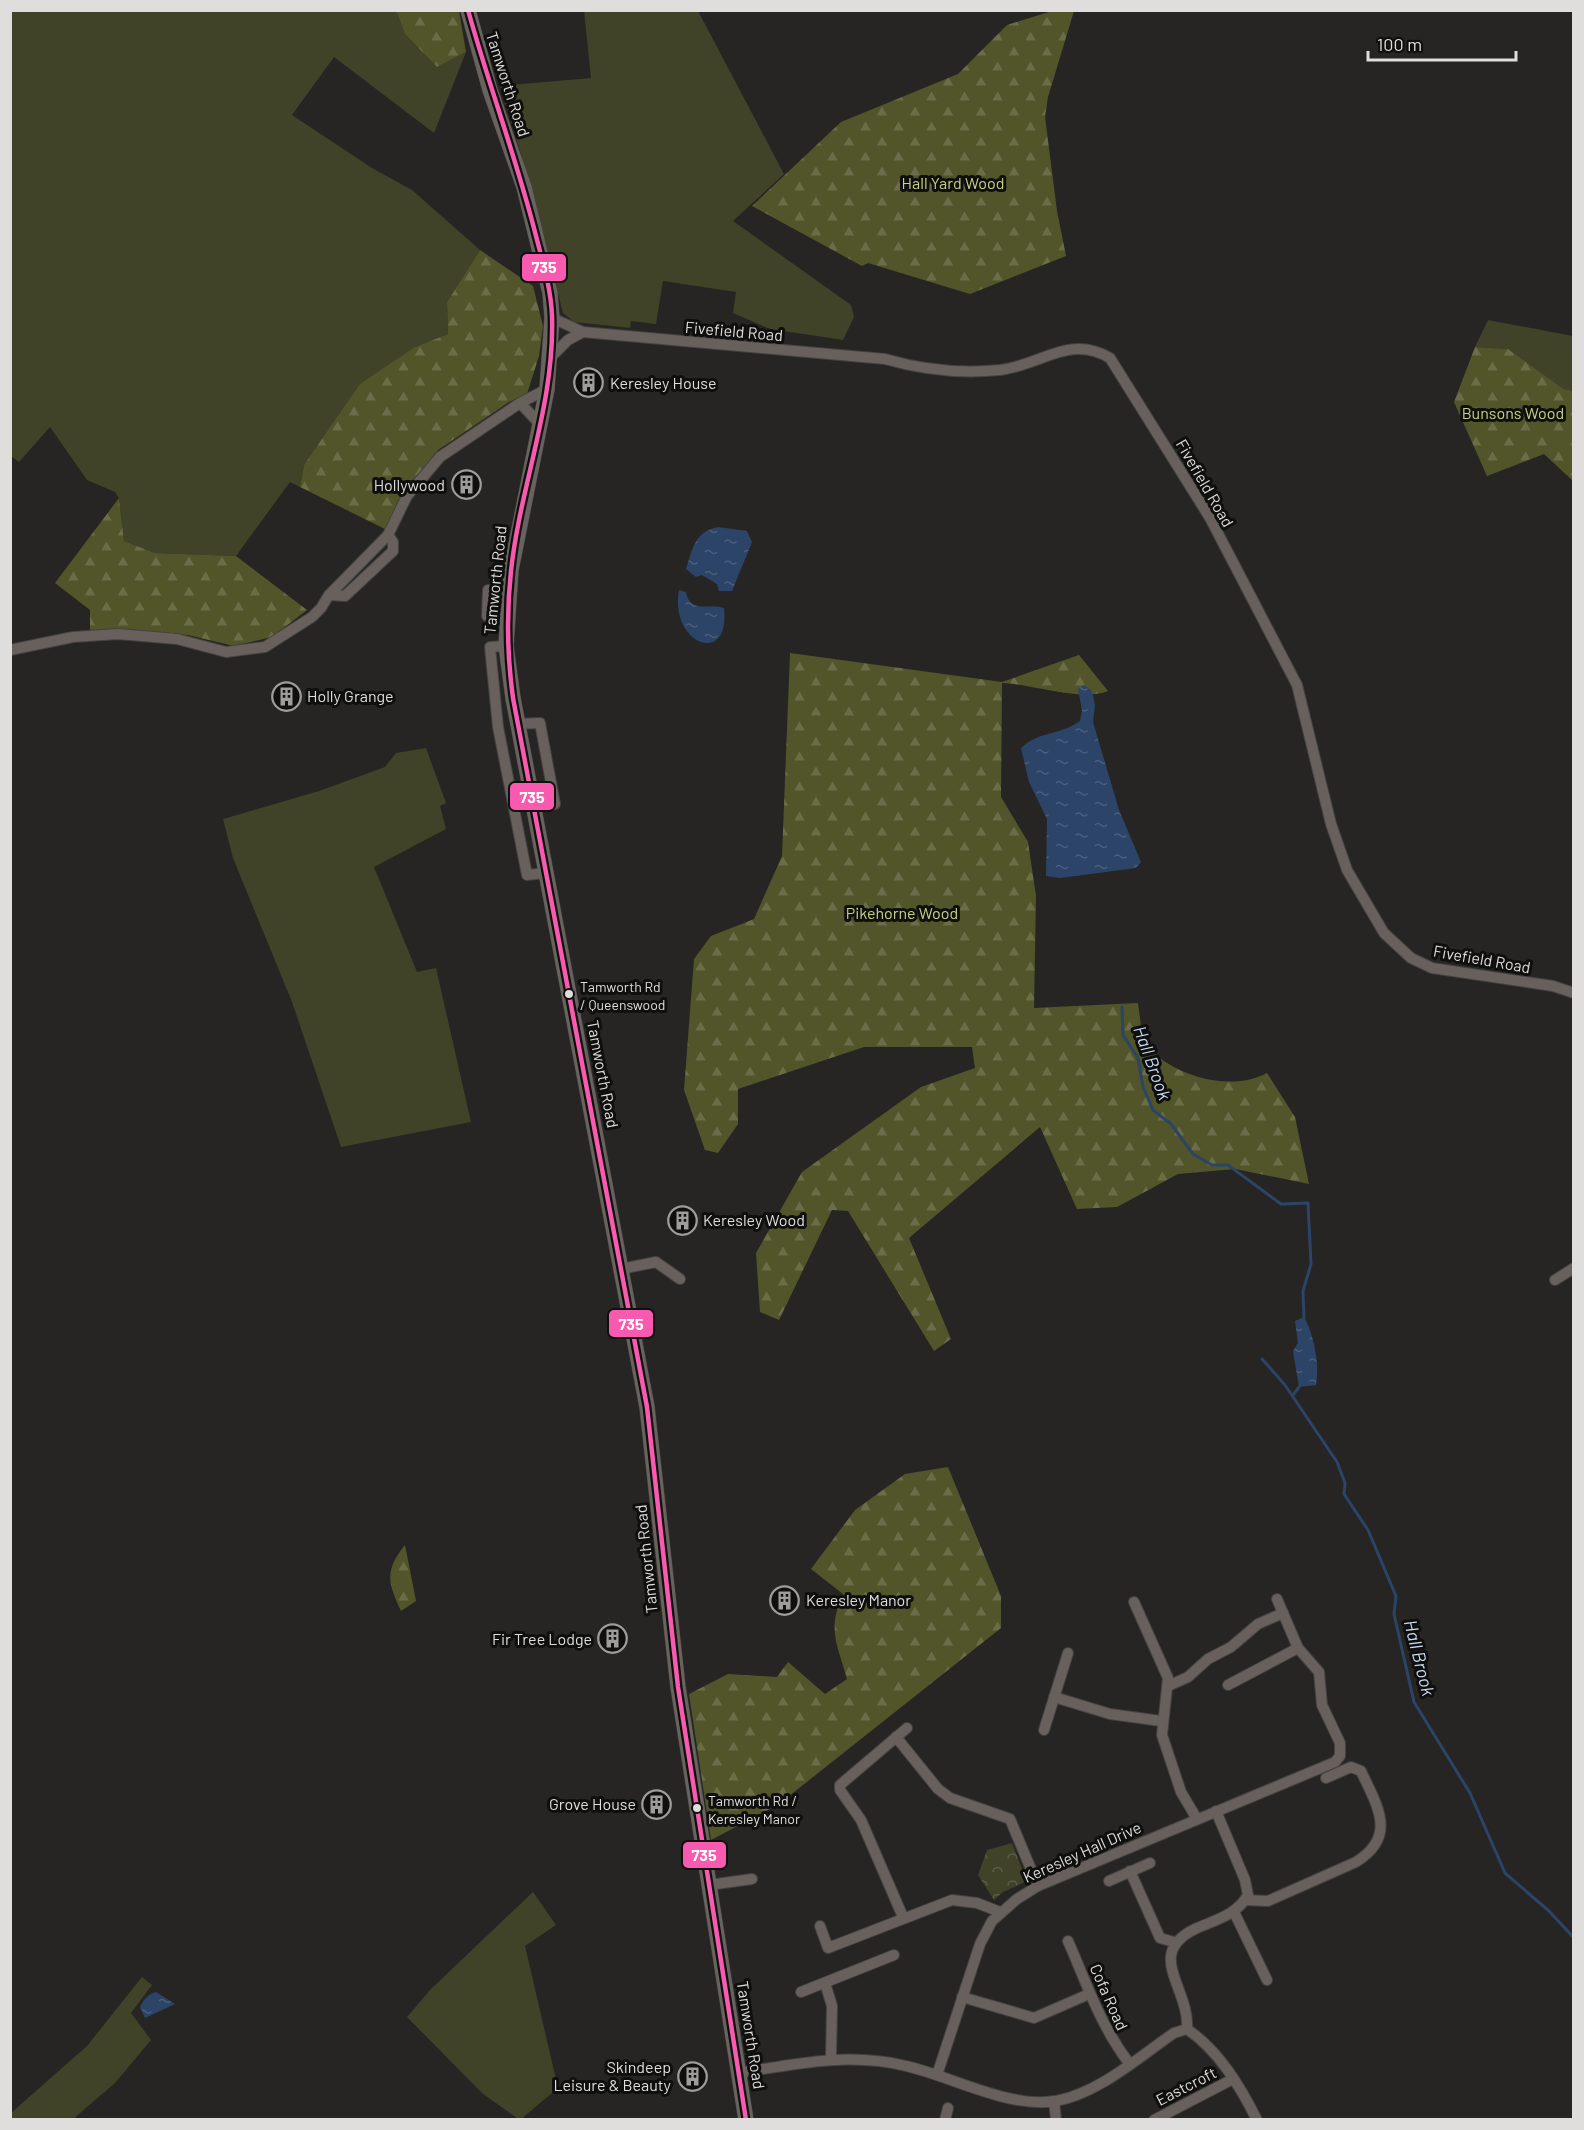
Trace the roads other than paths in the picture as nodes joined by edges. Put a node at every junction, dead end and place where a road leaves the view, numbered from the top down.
1 (468, 10) edge
2 (552, 318) junction
3 (583, 332) junction
4 (551, 357) junction
5 (547, 389) junction
6 (520, 403) junction
7 (540, 424) junction
8 (488, 590) dead end
9 (507, 617) junction
10 (506, 646) junction
11 (10, 650) edge
12 (518, 724) junction
13 (534, 807) junction
14 (545, 873) junction
15 (1574, 993) edge
16 (1574, 1268) edge
17 (621, 1269) junction
18 (680, 1279) dead end
19 (1555, 1280) dead end
20 (1277, 1599) dead end
21 (1134, 1602) dead end
22 (1283, 1613) junction
23 (1298, 1648) junction
24 (1068, 1653) dead end
25 (1228, 1685) dead end
26 (1168, 1686) junction
27 (1054, 1697) junction
28 (1161, 1720) junction
29 (907, 1728) dead end
30 (1044, 1730) dead end
31 (896, 1737) junction
32 (1326, 1778) dead end
33 (1216, 1811) junction
34 (1197, 1819) junction
35 (1150, 1863) dead end
36 (1130, 1871) junction
37 (752, 1879) dead end
38 (1109, 1881) dead end
39 (709, 1885) junction
40 (1038, 1886) junction
41 (1245, 1900) junction
42 (1000, 1912) junction
43 (1234, 1912) junction
44 (903, 1917) junction
45 (820, 1926) dead end
46 (1068, 1941) dead end
47 (1174, 1942) junction
48 (894, 1955) dead end
49 (1268, 1980) dead end
50 (825, 1983) junction
51 (801, 1992) dead end
52 (1089, 1994) junction
53 (962, 1997) junction
54 (1187, 2029) junction
55 (831, 2058) junction
56 (1129, 2063) junction
57 (739, 2073) junction
58 (937, 2075) junction
59 (1233, 2079) junction
60 (1054, 2101) junction
61 (948, 2108) dead end
62 (746, 2120) edge
63 (945, 2120) edge
64 (1056, 2120) edge
65 (1154, 2120) edge
66 (1257, 2120) edge

1 - 2 main road, Tamworth Road
2 - 3 street, Fivefield Road
2 - 4 main road, Tamworth Road
3 - 4 street
3 - 15 street, Fivefield Road
4 - 5 main road, Tamworth Road
5 - 6 street
5 - 7 main road, Tamworth Road
6 - 7 street
6 - 11 street
7 - 9 main road, Tamworth Road
8 - 9 street
9 - 10 main road, Tamworth Road
10 - 12 main road, Tamworth Road
10 - 14 street
12 - 13 main road, Tamworth Road
12 - 13 street
13 - 14 main road, Tamworth Road
14 - 17 main road, Tamworth Road
16 - 19 street
17 - 18 street
17 - 39 main road, Tamworth Road
20 - 22 street
21 - 26 street
22 - 23 street
22 - 26 street
23 - 25 street
23 - 33 street, Keresley Hall Drive
24 - 27 street
26 - 28 street
27 - 28 street
27 - 30 street
28 - 34 street
29 - 31 street
31 - 40 street
31 - 44 street
32 - 41 street
33 - 34 street, Keresley Hall Drive
33 - 41 street
34 - 40 street, Keresley Hall Drive
35 - 36 street
36 - 38 street
36 - 47 street
37 - 39 street
39 - 57 main road, Tamworth Road
40 - 42 street, Keresley Hall Drive
41 - 43 street
42 - 44 street
42 - 53 street, Keresley Hall Drive
43 - 47 street
43 - 49 street
44 - 45 street
46 - 52 street, Cofa Road
47 - 54 street
48 - 50 street
50 - 51 street
50 - 55 street
52 - 53 street
52 - 56 street, Cofa Road
53 - 58 street, Keresley Hall Drive
54 - 56 street
54 - 59 street
55 - 57 street
55 - 58 street
56 - 60 street
57 - 62 main road, Tamworth Road
58 - 60 street
59 - 65 street, Eastcroft
59 - 66 street
60 - 64 street
61 - 63 street

